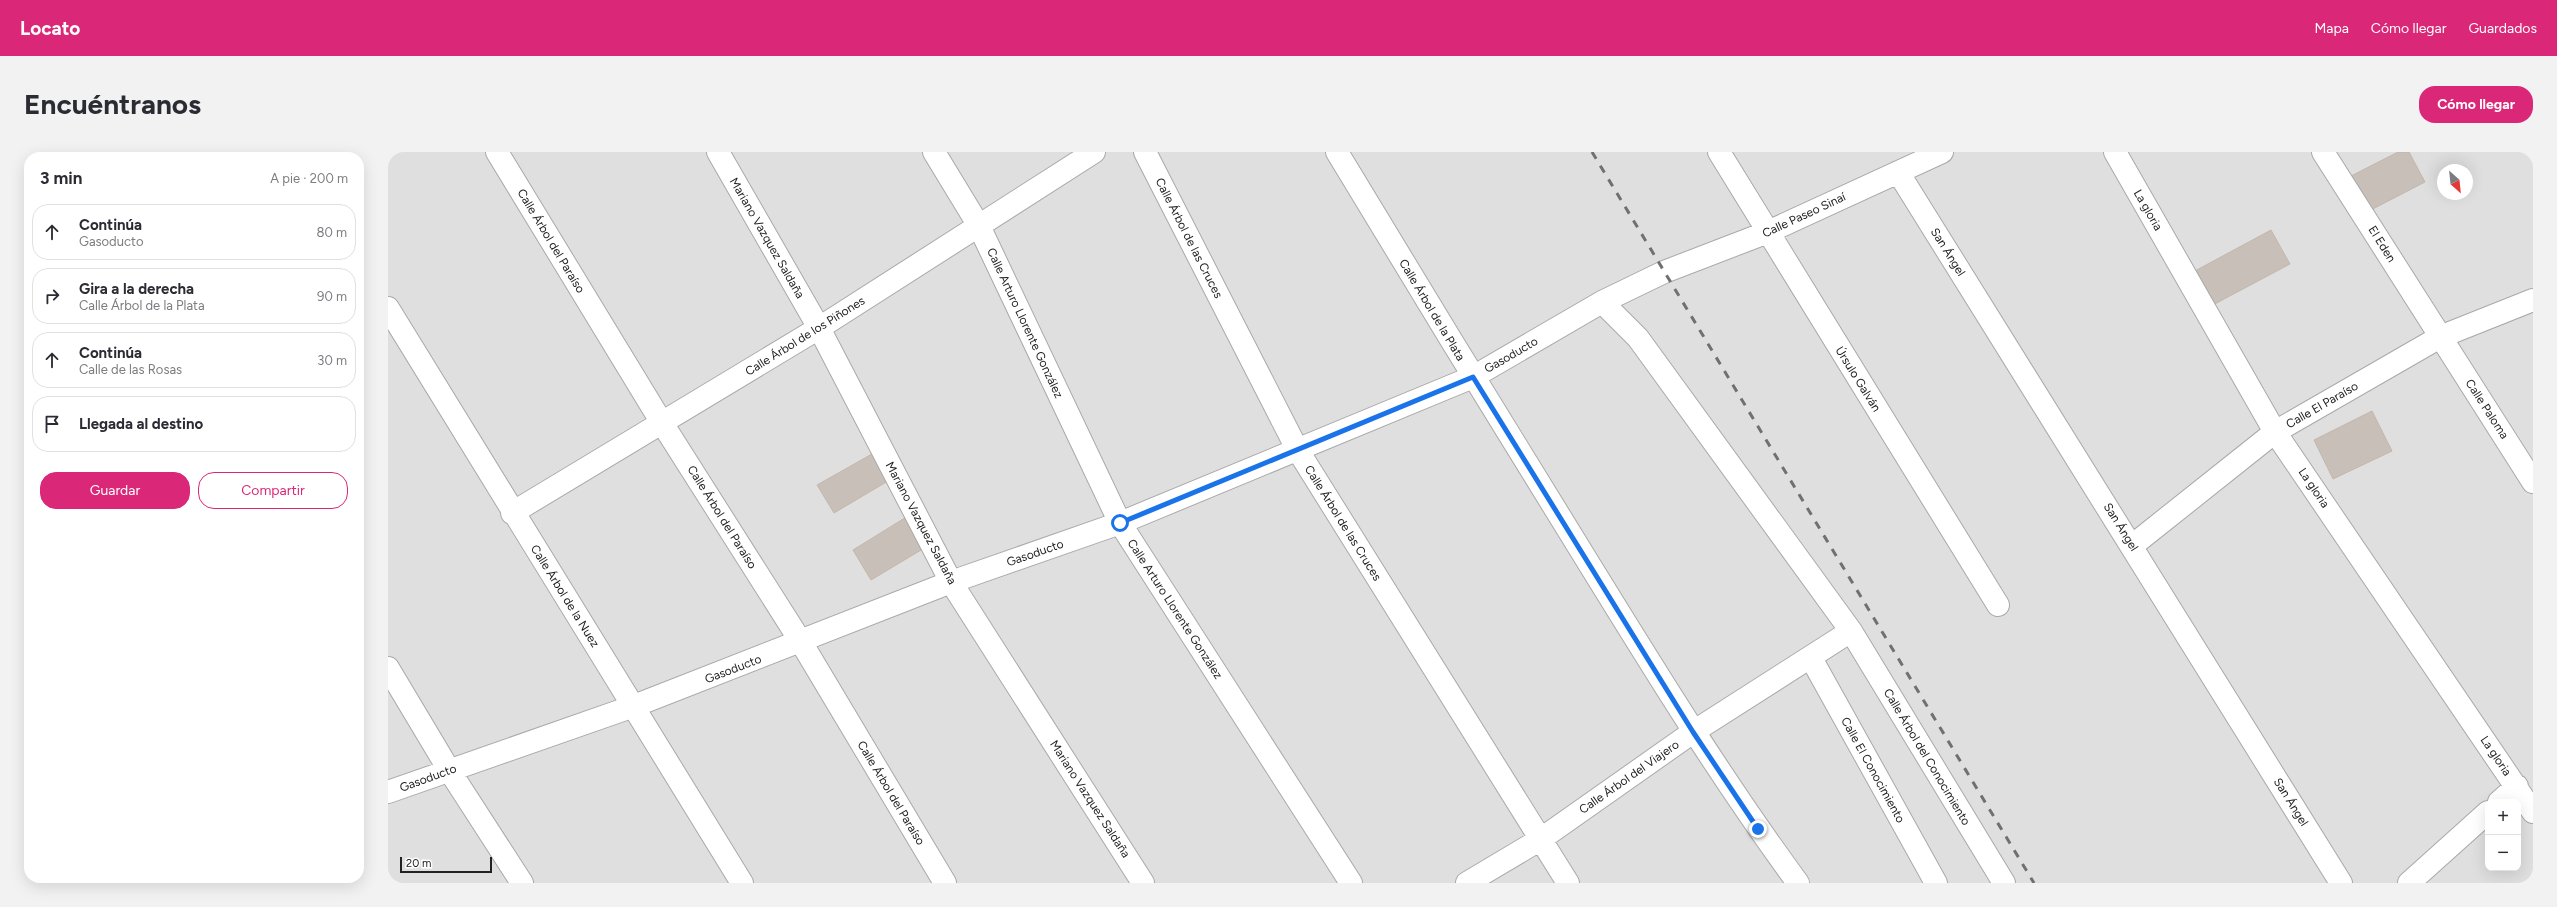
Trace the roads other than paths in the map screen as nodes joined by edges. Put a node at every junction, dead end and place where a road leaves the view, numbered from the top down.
1 (497, 152) edge
2 (718, 152) edge
3 (934, 152) edge
4 (1094, 152) edge
5 (1144, 152) edge
6 (1337, 152) edge
7 (1719, 152) edge
8 (1942, 152) edge
9 (2115, 152) edge
10 (2323, 152) edge
11 (1898, 172) junction
12 (979, 226) junction
13 (1768, 232) junction
14 (1664, 272) joint
15 (2533, 300) edge
16 (1602, 302) junction
17 (388, 308) edge
18 (819, 328) junction
19 (2440, 336) junction
20 (1473, 377) junction
21 (662, 423) junction
22 (2275, 432) junction
23 (1297, 449) junction
24 (2533, 482) edge
25 (512, 513) junction
26 (1120, 523) junction
27 (2133, 545) junction
28 (951, 582) junction
29 (1998, 605) dead end
30 (1851, 630) junction
31 (801, 642) junction
32 (1811, 658) junction
33 (388, 668) edge
34 (634, 706) junction
35 (1693, 732) junction
36 (449, 770) junction
37 (2517, 786) junction
38 (388, 792) edge
39 (2502, 799) edge
40 (2533, 812) edge
41 (2485, 815) edge
42 (1541, 838) junction
43 (522, 883) edge
44 (742, 883) edge
45 (945, 883) edge
46 (1144, 883) edge
47 (1351, 883) edge
48 (1466, 883) edge
49 (1568, 883) edge
50 (1798, 883) edge
51 (1936, 883) edge
52 (2004, 883) edge
53 (2341, 883) edge
54 (2409, 883) edge

1 - 21 street, Calle Árbol del Paraíso
2 - 18 street, Mariano Vazquez Saldaña
3 - 12 street, Calle Arturo Llorente González
4 - 12 street, Calle Árbol de los Piñones
5 - 23 street, Calle Árbol de las Cruces
6 - 20 street, Calle Árbol de la Plata
7 - 13 street, Úrsulo Galván
8 - 11 street, Calle Paseo Sinaí
9 - 22 street, La gloria
10 - 19 street, El Eden
11 - 13 street, Calle Paseo Sinaí
11 - 27 street, San Ángel
12 - 18 street, Calle Árbol de los Piñones
12 - 26 street, Calle Arturo Llorente González
13 - 14 street, Calle Paseo Sinaí
13 - 29 street, Úrsulo Galván
14 - 16 street, Gasoducto
15 - 19 street, Calle El Paraíso
16 - 20 street, Gasoducto
16 - 30 street, Calle Árbol del Conocimiento
17 - 25 street, Calle Árbol de la Nuez
18 - 21 street, Calle Árbol de los Piñones
18 - 28 street, Mariano Vazquez Saldaña
19 - 22 street, Calle El Paraíso
19 - 24 street, Calle Paloma
20 - 23 street, Gasoducto
20 - 35 street, Calle Árbol de la Plata
21 - 25 street, Calle Árbol de los Piñones
21 - 31 street, Calle Árbol del Paraíso
22 - 27 street, Calle El Paraíso
22 - 37 street, La gloria
23 - 26 street, Gasoducto
23 - 42 street, Calle Árbol de las Cruces
25 - 34 street, Calle Árbol de la Nuez
26 - 28 street, Gasoducto
26 - 47 street, Calle Arturo Llorente González
27 - 53 street, San Ángel
28 - 31 street, Gasoducto
28 - 46 street, Mariano Vazquez Saldaña
30 - 32 street, Calle Árbol del Viajero
30 - 52 street, Calle Árbol del Conocimiento
31 - 34 street, Gasoducto
31 - 45 street, Calle Árbol del Paraíso
32 - 35 street, Calle Árbol del Viajero
32 - 51 street, Calle El Conocimiento
33 - 36 street
34 - 36 street, Gasoducto
34 - 44 street, Calle Árbol de la Nuez
35 - 42 street, Calle Árbol del Viajero
35 - 50 street, Calle Árbol de la Plata
36 - 38 street, Gasoducto
36 - 43 street
37 - 39 street
37 - 40 street, La gloria
41 - 54 street
42 - 48 street, Calle Árbol del Viajero
42 - 49 street, Calle Árbol de las Cruces

